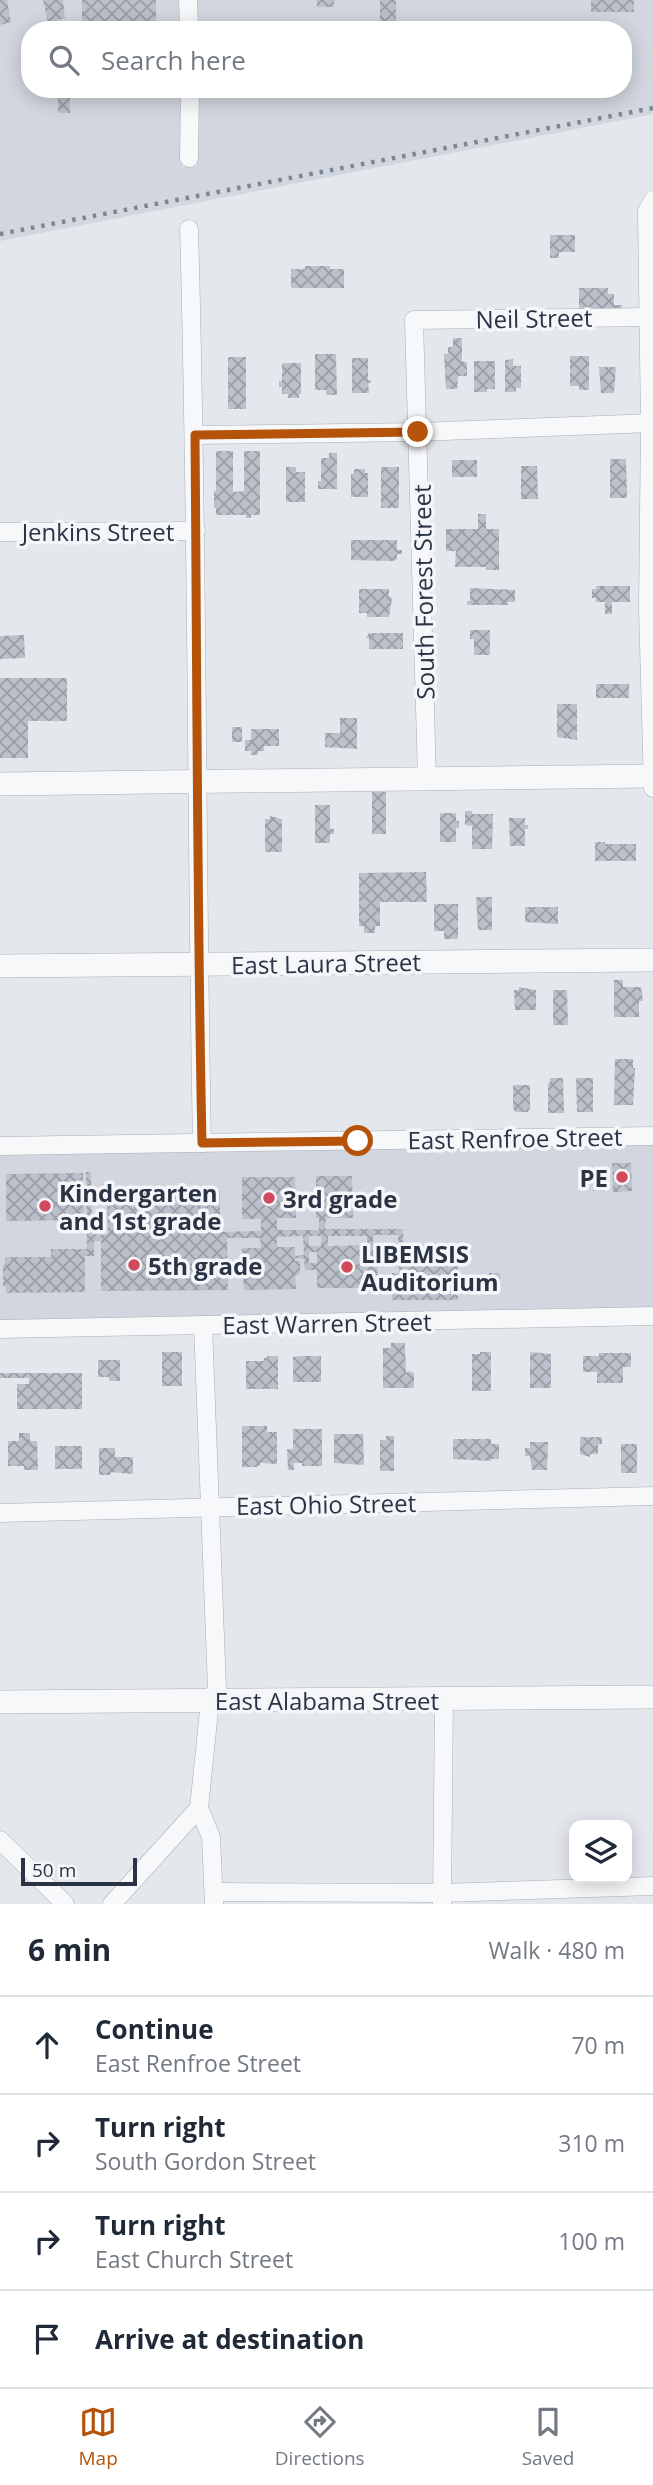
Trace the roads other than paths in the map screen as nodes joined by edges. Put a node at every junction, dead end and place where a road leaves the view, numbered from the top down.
1 (188, 0) edge
2 (189, 21) edge
3 (190, 98) edge
4 (189, 158) dead end
5 (653, 200) edge
6 (189, 229) dead end
7 (651, 317) edge
8 (414, 320) joint
9 (651, 423) edge
10 (418, 432) junction
11 (195, 435) junction
12 (196, 531) junction
13 (0, 532) edge
14 (650, 608) edge
15 (653, 776) edge
16 (427, 779) junction
17 (199, 782) junction
18 (0, 784) edge
19 (653, 788) edge
20 (653, 960) edge
21 (198, 964) junction
22 (0, 966) edge
23 (653, 1136) edge
24 (202, 1143) junction
25 (0, 1146) edge
26 (653, 1316) edge
27 (203, 1325) junction
28 (0, 1329) edge
29 (653, 1496) edge
30 (211, 1506) junction
31 (0, 1513) edge
32 (653, 1697) edge
33 (444, 1699) junction
34 (210, 1701) junction
35 (0, 1702) edge
36 (199, 1808) junction
37 (0, 1840) edge
38 (653, 1886) edge
39 (214, 1898) edge
40 (442, 1899) edge
41 (65, 1904) edge
42 (111, 1904) edge

1 - 2 street
3 - 4 street
5 - 7 street
6 - 11 street
7 - 8 street, Neil Street
7 - 9 street
8 - 10 street, South Forest Street
9 - 10 street
9 - 14 street
10 - 11 street
10 - 16 street, South Forest Street
11 - 12 street
12 - 13 street, Jenkins Street
12 - 17 street
14 - 15 street
15 - 16 street
15 - 19 street
16 - 17 street
17 - 18 street
17 - 21 street
20 - 21 street, East Laura Street
21 - 22 street, East Laura Street
21 - 24 street
23 - 24 street, East Renfroe Street
24 - 25 street, East Renfroe Street
26 - 27 street, East Warren Street
27 - 28 street, East Warren Street
27 - 30 street
29 - 30 street, East Ohio Street
30 - 31 street, East Ohio Street
30 - 34 street
32 - 33 street, East Alabama Street
33 - 34 street, East Alabama Street
33 - 40 street
34 - 35 street, East Alabama Street
34 - 36 street
36 - 39 street
36 - 42 street
37 - 41 street
38 - 40 street
39 - 40 street

